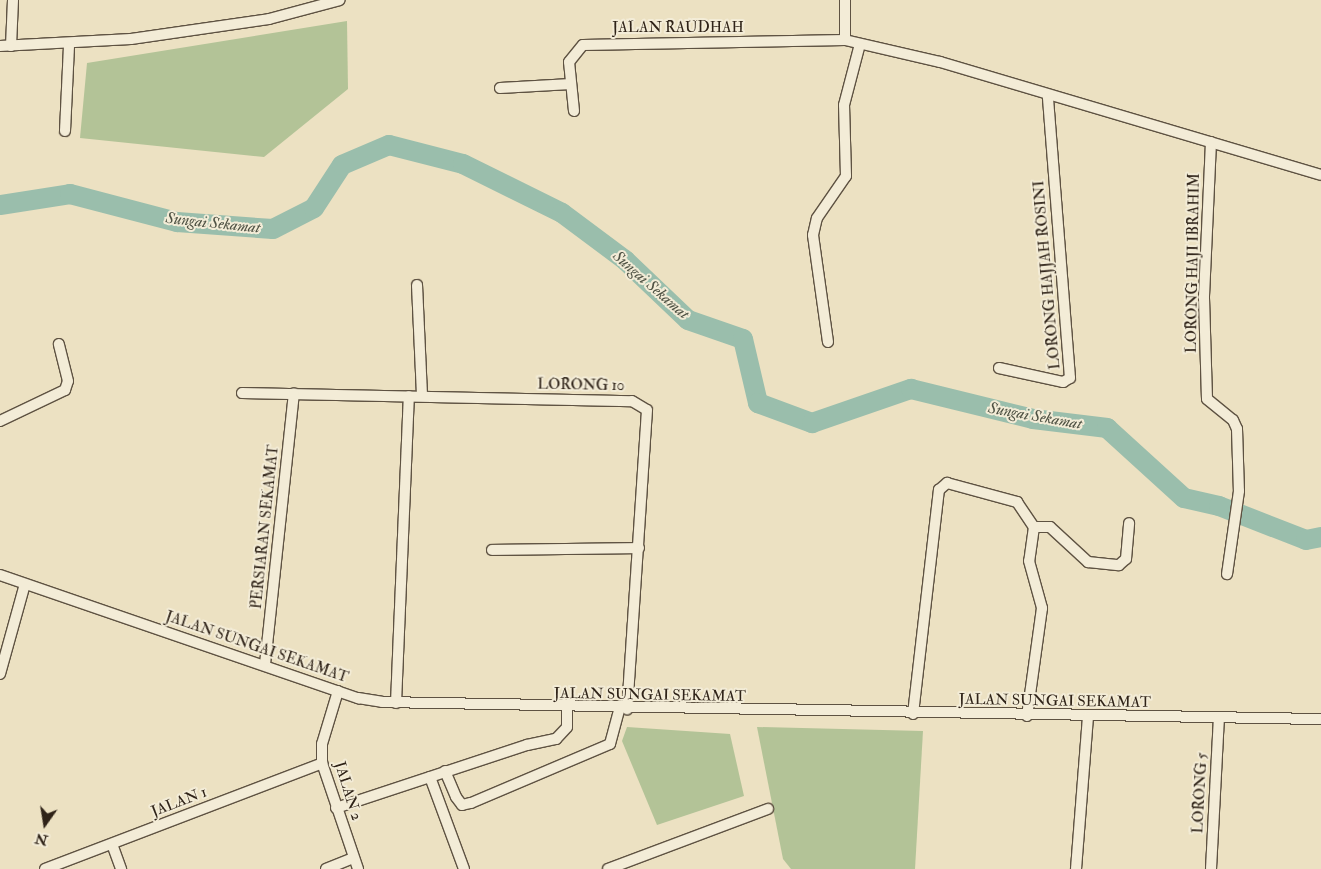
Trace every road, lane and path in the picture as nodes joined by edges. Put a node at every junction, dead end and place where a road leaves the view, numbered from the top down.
1 (13, 0) edge
2 (340, 0) edge
3 (845, 0) edge
4 (845, 40) junction
5 (860, 44) junction
6 (69, 45) junction
7 (0, 46) edge
8 (11, 46) junction
9 (571, 84) junction
10 (500, 88) dead end
11 (1048, 96) junction
12 (574, 111) dead end
13 (65, 131) dead end
14 (1211, 142) junction
15 (1321, 175) edge
16 (417, 285) dead end
17 (828, 342) dead end
18 (59, 344) dead end
19 (999, 368) dead end
20 (242, 393) dead end
21 (294, 394) junction
22 (409, 396) junction
23 (422, 396) junction
24 (0, 421) edge
25 (1129, 523) dead end
26 (1034, 526) junction
27 (639, 548) junction
28 (492, 550) dead end
29 (1227, 574) dead end
30 (0, 575) edge
31 (25, 584) junction
32 (264, 664) junction
33 (0, 674) edge
34 (338, 691) junction
35 (396, 703) junction
36 (567, 708) junction
37 (623, 709) junction
38 (913, 714) junction
39 (1027, 716) junction
40 (1088, 716) junction
41 (1219, 718) junction
42 (1321, 719) edge
43 (322, 763) junction
44 (446, 771) junction
45 (430, 776) junction
46 (336, 808) junction
47 (768, 809) dead end
48 (112, 844) junction
49 (353, 858) junction
50 (45, 869) edge
51 (121, 869) edge
52 (326, 869) edge
53 (358, 869) edge
54 (464, 869) edge
55 (608, 869) edge
56 (1076, 869) edge
57 (1210, 869) edge

1 - 8 street
2 - 6 street
3 - 4 street
4 - 5 street, JALAN RAUDHAH
4 - 9 street, JALAN RAUDHAH
5 - 11 street, JALAN RAUDHAH
5 - 17 street
6 - 8 street
6 - 13 street
7 - 8 street
9 - 10 street
9 - 12 street, JALAN RAUDHAH
11 - 14 street, JALAN RAUDHAH
11 - 19 street, LORONG HAJJAH ROSINI
14 - 15 street, JALAN RAUDHAH
14 - 29 street, LORONG HAJI IBRAHIM
16 - 23 street
18 - 24 street
20 - 21 street, LORONG 10
21 - 22 street, LORONG 10
21 - 32 street, PERSIARAN SEKAMAT
22 - 23 street, LORONG 10
22 - 35 street
23 - 27 street, LORONG 10
25 - 26 street
26 - 38 street
26 - 39 street
27 - 28 street
27 - 37 street, LORONG 10
30 - 31 street, JALAN SUNGAI SEKAMAT
31 - 32 street, JALAN SUNGAI SEKAMAT
31 - 33 street
32 - 34 street, JALAN SUNGAI SEKAMAT
34 - 35 street, JALAN SUNGAI SEKAMAT
34 - 43 street, JALAN 2
35 - 36 street, JALAN SUNGAI SEKAMAT
36 - 37 street, JALAN SUNGAI SEKAMAT
36 - 44 street
37 - 38 street, JALAN SUNGAI SEKAMAT
37 - 44 street, LORONG 10
38 - 39 street, JALAN SUNGAI SEKAMAT
39 - 40 street, JALAN SUNGAI SEKAMAT
40 - 41 street, JALAN SUNGAI SEKAMAT
40 - 56 street
41 - 42 street, JALAN SUNGAI SEKAMAT
41 - 57 street, LORONG 5
43 - 46 street, JALAN 2
43 - 48 street, JALAN 1
44 - 45 street
45 - 46 street
45 - 54 street
46 - 49 street, JALAN 2
47 - 55 street
48 - 50 street, JALAN 1
48 - 51 street
49 - 52 street
49 - 53 street, JALAN 2

